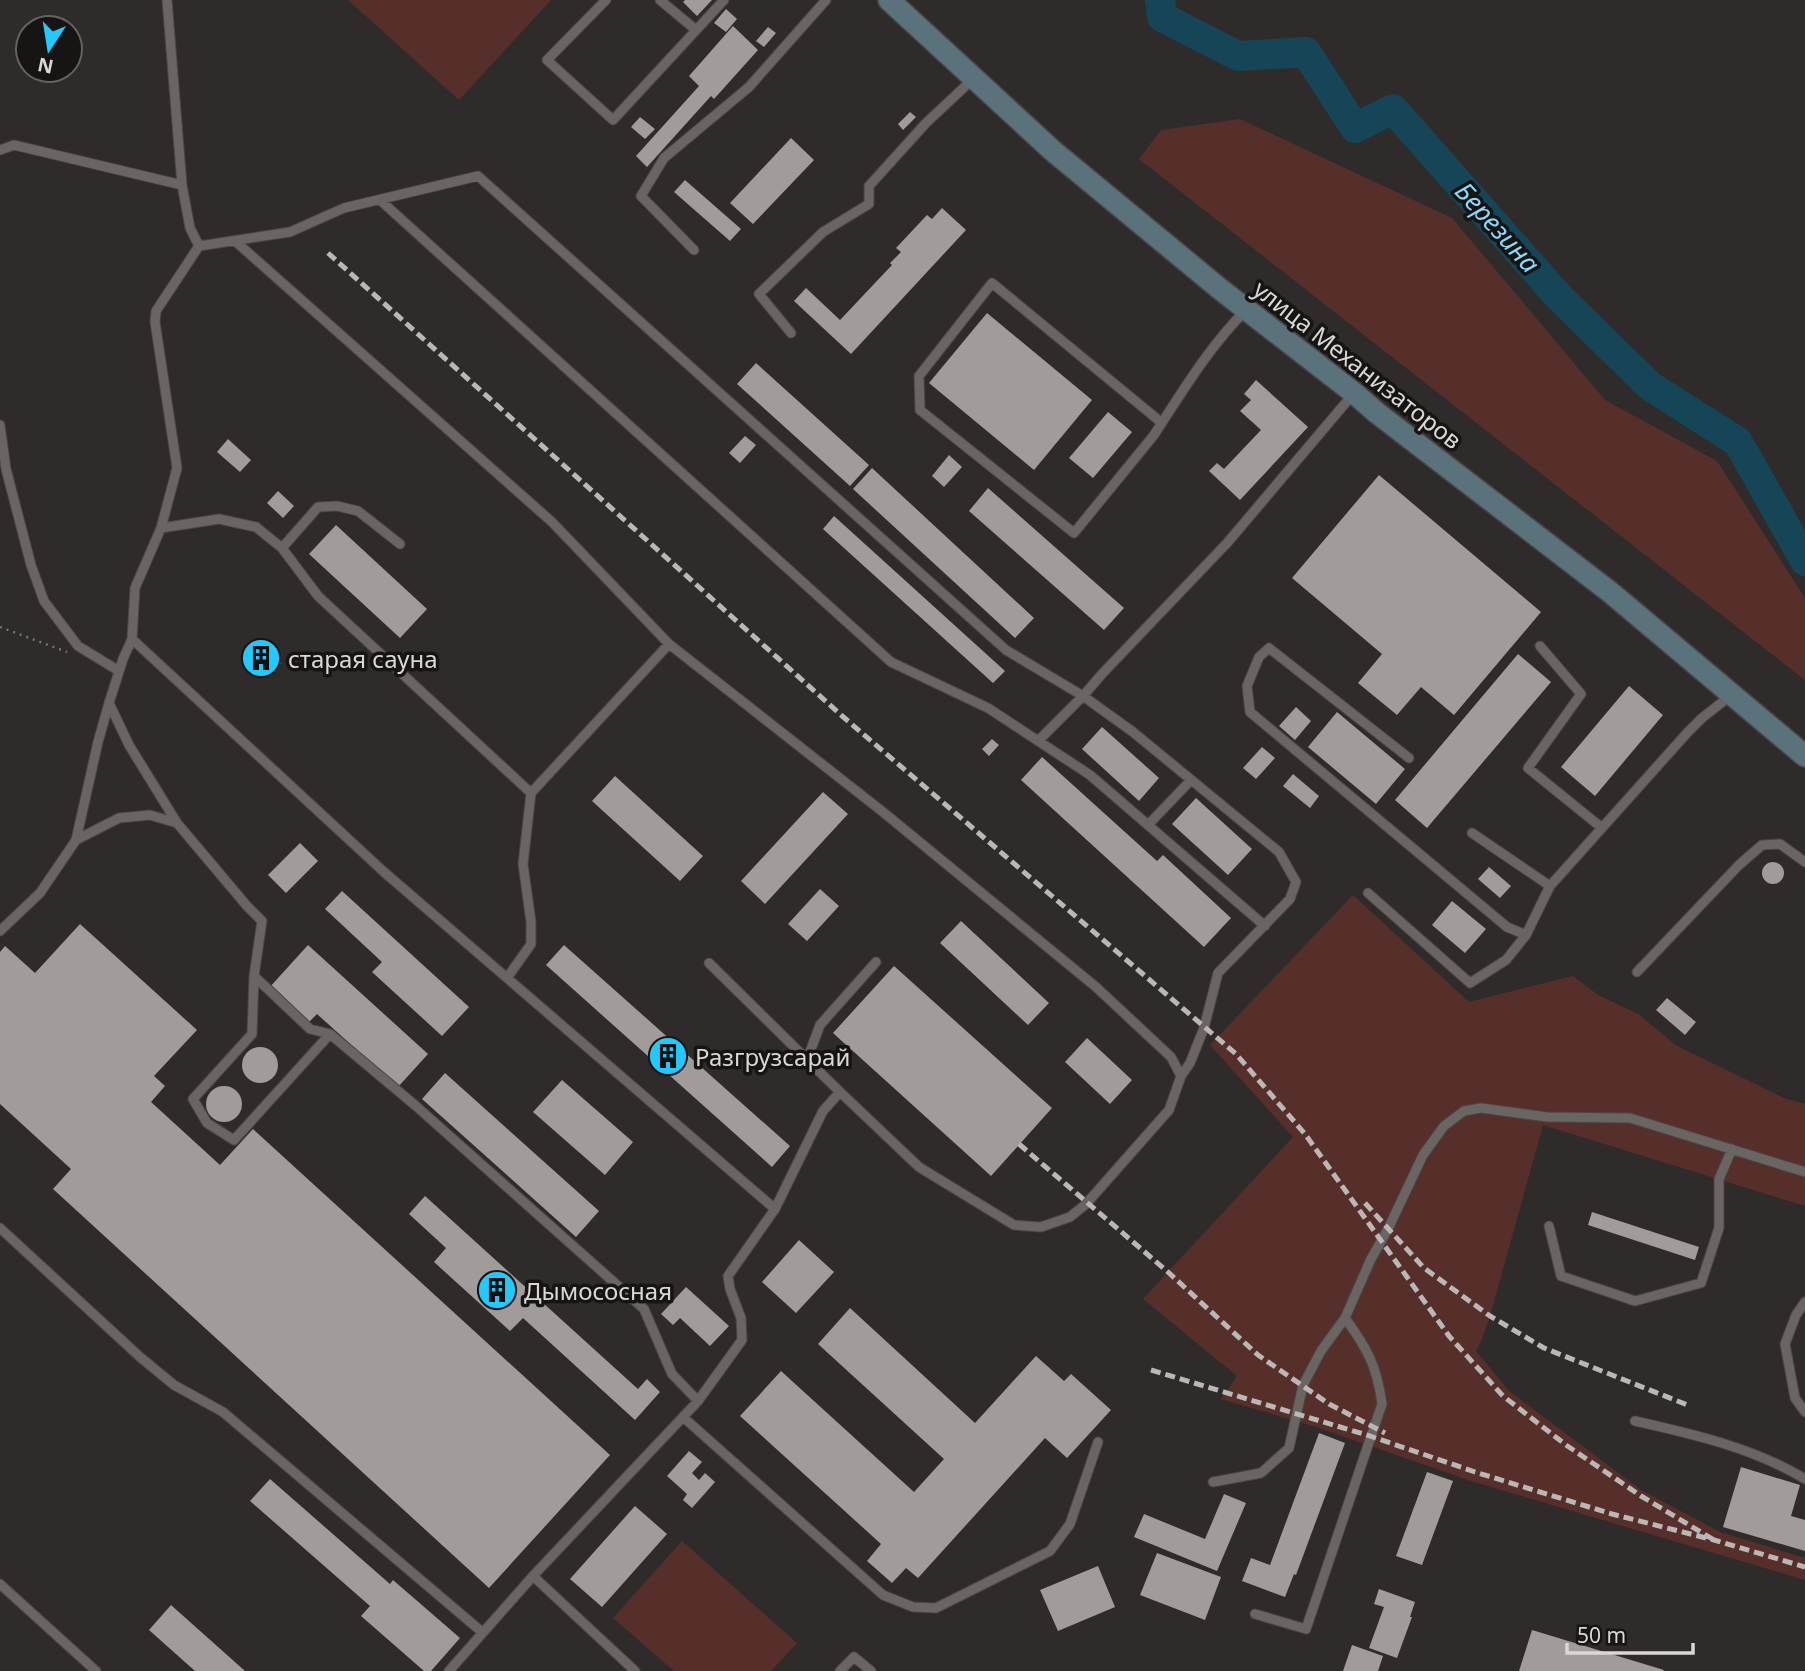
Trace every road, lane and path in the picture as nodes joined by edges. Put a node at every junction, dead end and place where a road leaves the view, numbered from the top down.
1 (167, 0) edge
2 (606, 0) edge
3 (660, 0) edge
4 (724, 0) edge
5 (826, 0) edge
6 (889, 0) edge
7 (696, 30) junction
8 (974, 77) junction
9 (0, 150) edge
10 (182, 185) junction
11 (380, 200) junction
12 (235, 241) junction
13 (199, 246) junction
14 (694, 250) dead end
15 (1247, 310) junction
16 (791, 333) dead end
17 (1354, 393) junction
18 (1162, 423) junction
19 (0, 425) edge
20 (161, 528) junction
21 (400, 544) dead end
22 (282, 548) junction
23 (0, 628) edge
24 (132, 639) junction
25 (669, 644) junction
26 (1540, 646) dead end
27 (71, 653) dead end
28 (119, 671) junction
29 (1732, 695) junction
30 (1083, 696) junction
31 (109, 703) junction
32 (1038, 741) junction
33 (1805, 756) edge
34 (1409, 758) dead end
35 (1191, 779) junction
36 (531, 793) junction
37 (177, 823) junction
38 (1148, 825) junction
39 (1602, 828) junction
40 (1472, 833) dead end
41 (76, 840) junction
42 (1805, 862) edge
43 (1550, 886) junction
44 (1368, 893) dead end
45 (1265, 926) junction
46 (0, 932) edge
47 (1526, 935) junction
48 (876, 962) dead end
49 (709, 963) dead end
50 (1637, 972) dead end
51 (254, 976) junction
52 (507, 978) junction
53 (330, 1034) junction
54 (807, 1060) junction
55 (1181, 1076) junction
56 (840, 1091) junction
57 (1732, 1149) junction
58 (1805, 1172) edge
59 (775, 1209) junction
60 (1549, 1226) dead end
61 (0, 1227) edge
62 (1805, 1301) edge
63 (1345, 1318) junction
64 (698, 1401) junction
65 (1805, 1412) edge
66 (683, 1417) junction
67 (1635, 1421) dead end
68 (1098, 1442) dead end
69 (1805, 1479) edge
70 (1213, 1482) dead end
71 (533, 1576) junction
72 (0, 1584) edge
73 (1255, 1614) dead end
74 (482, 1632) junction
75 (96, 1671) edge
76 (449, 1671) edge
77 (635, 1671) edge
78 (840, 1671) edge
79 (871, 1671) edge

1 - 10 lane
2 - 7 lane
3 - 7 lane
4 - 7 lane
5 - 14 lane
6 - 8 street, улица Механизаторов
8 - 15 street, улица Механизаторов
8 - 16 lane
9 - 10 lane
10 - 13 lane
11 - 12 lane
11 - 30 lane
11 - 32 lane
12 - 13 lane
12 - 25 lane
13 - 20 lane
15 - 17 street, улица Механизаторов
15 - 18 lane
17 - 29 street, улица Механизаторов
17 - 30 lane
18 - 18 lane
19 - 28 lane
20 - 22 lane
20 - 24 lane
21 - 22 lane
22 - 36 lane
23 - 27 path
24 - 28 lane
24 - 52 lane
25 - 36 lane
25 - 55 lane
26 - 39 lane
28 - 31 lane
29 - 33 street, улица Механизаторов
29 - 39 lane
30 - 32 lane
30 - 35 lane
31 - 37 lane
31 - 41 lane
32 - 38 lane
34 - 47 lane
35 - 38 lane
35 - 45 lane
36 - 52 lane
37 - 41 lane
37 - 51 lane
38 - 45 lane
39 - 43 lane
40 - 43 lane
41 - 46 lane
42 - 50 lane
43 - 47 lane
44 - 47 lane
45 - 55 lane
48 - 54 lane
49 - 54 lane
51 - 53 lane
51 - 53 lane
52 - 59 lane
53 - 64 lane
54 - 56 lane
55 - 56 lane
56 - 59 lane
57 - 58 lane
57 - 60 lane
57 - 63 lane
59 - 64 lane
61 - 74 lane
62 - 65 lane
63 - 70 lane
63 - 73 lane
64 - 66 lane
66 - 68 lane
66 - 71 lane
67 - 69 lane
71 - 74 lane
71 - 77 lane
72 - 75 lane
74 - 76 lane
78 - 79 lane

